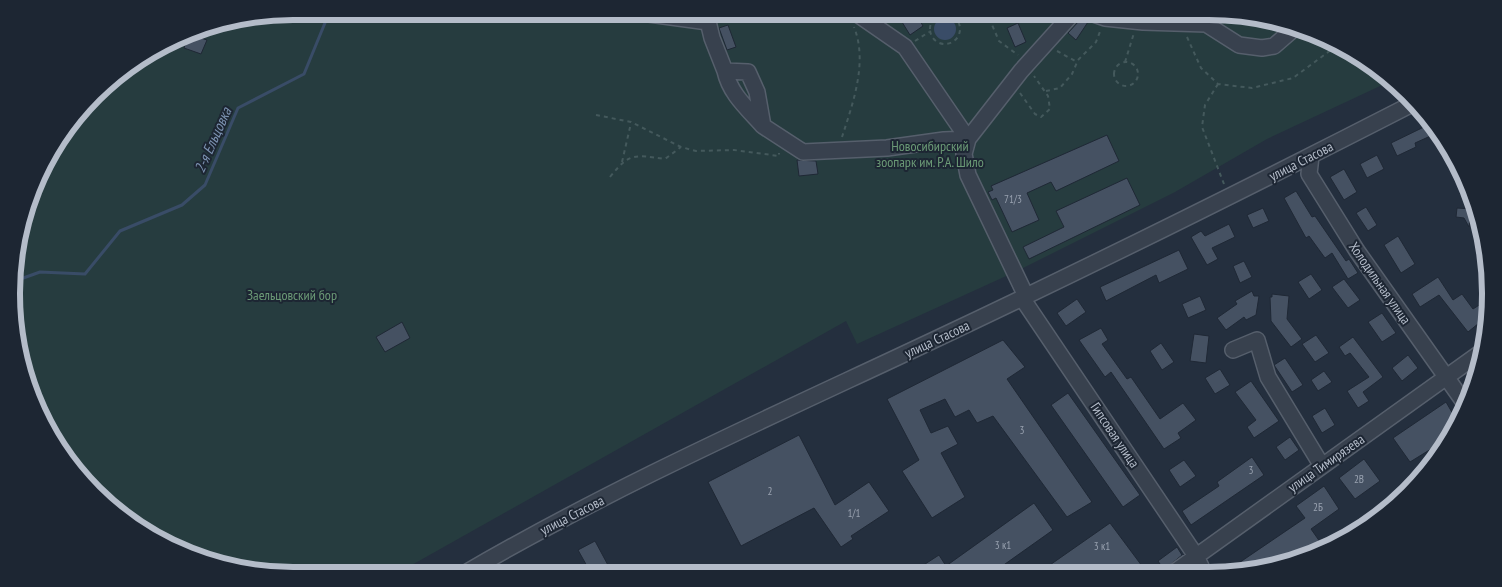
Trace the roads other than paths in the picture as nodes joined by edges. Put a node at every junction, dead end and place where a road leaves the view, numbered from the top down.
1 (707, 20) edge
2 (860, 20) edge
3 (1067, 20) edge
4 (1126, 20) edge
5 (1289, 33) edge
6 (725, 71) junction
7 (1408, 106) edge
8 (763, 126) junction
9 (968, 139) junction
10 (1311, 156) junction
11 (1024, 297) junction
12 (1233, 350) dead end
13 (1475, 357) edge
14 (1446, 378) junction
15 (1461, 398) edge
16 (1322, 466) junction
17 (1196, 556) junction
18 (476, 567) edge
19 (1182, 567) edge
20 (1201, 567) edge

1 - 6 street
2 - 9 street
3 - 9 street
4 - 5 street
6 - 8 street
6 - 8 street
7 - 10 street, улица Стасова
8 - 9 street
9 - 11 street, Гипсовая улица
10 - 11 street, улица Стасова
10 - 14 street, Холодильная улица
11 - 17 street, Гипсовая улица
11 - 18 street, улица Стасова
12 - 16 street
13 - 14 street, улица Тимирязева
14 - 15 street, Холодильная улица
14 - 16 street, улица Тимирязева
16 - 17 street, улица Тимирязева
17 - 19 street, улица Тимирязева
17 - 20 street, Гипсовая улица

